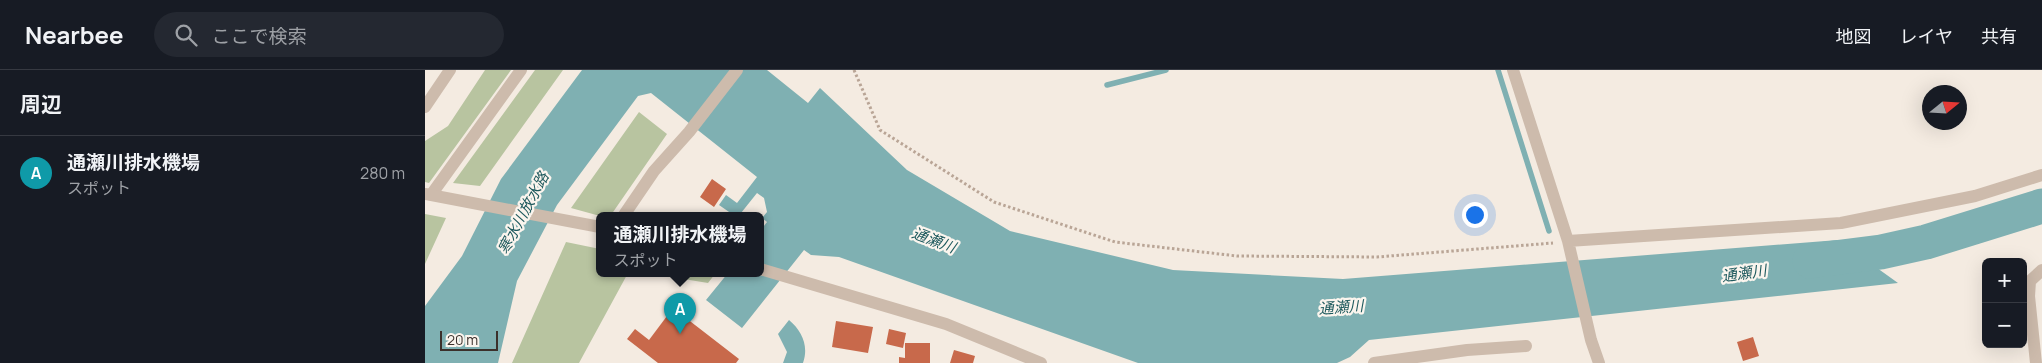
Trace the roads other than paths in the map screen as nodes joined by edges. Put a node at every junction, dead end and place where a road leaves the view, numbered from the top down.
1 (450, 70) edge
2 (521, 70) edge
3 (737, 70) edge
4 (1513, 70) edge
5 (425, 107) edge
6 (2042, 175) edge
7 (433, 195) edge
8 (626, 212) edge
9 (596, 226) edge
10 (1569, 245) junction
11 (764, 270) edge
12 (2042, 270) edge
13 (1526, 346) dead end
14 (1041, 363) edge
15 (1374, 363) edge
16 (1599, 363) edge
17 (2036, 363) edge

1 - 5 street
2 - 7 street
3 - 8 street
4 - 10 street
6 - 10 street
7 - 9 street
10 - 16 street
11 - 14 street
12 - 17 street
13 - 15 street

